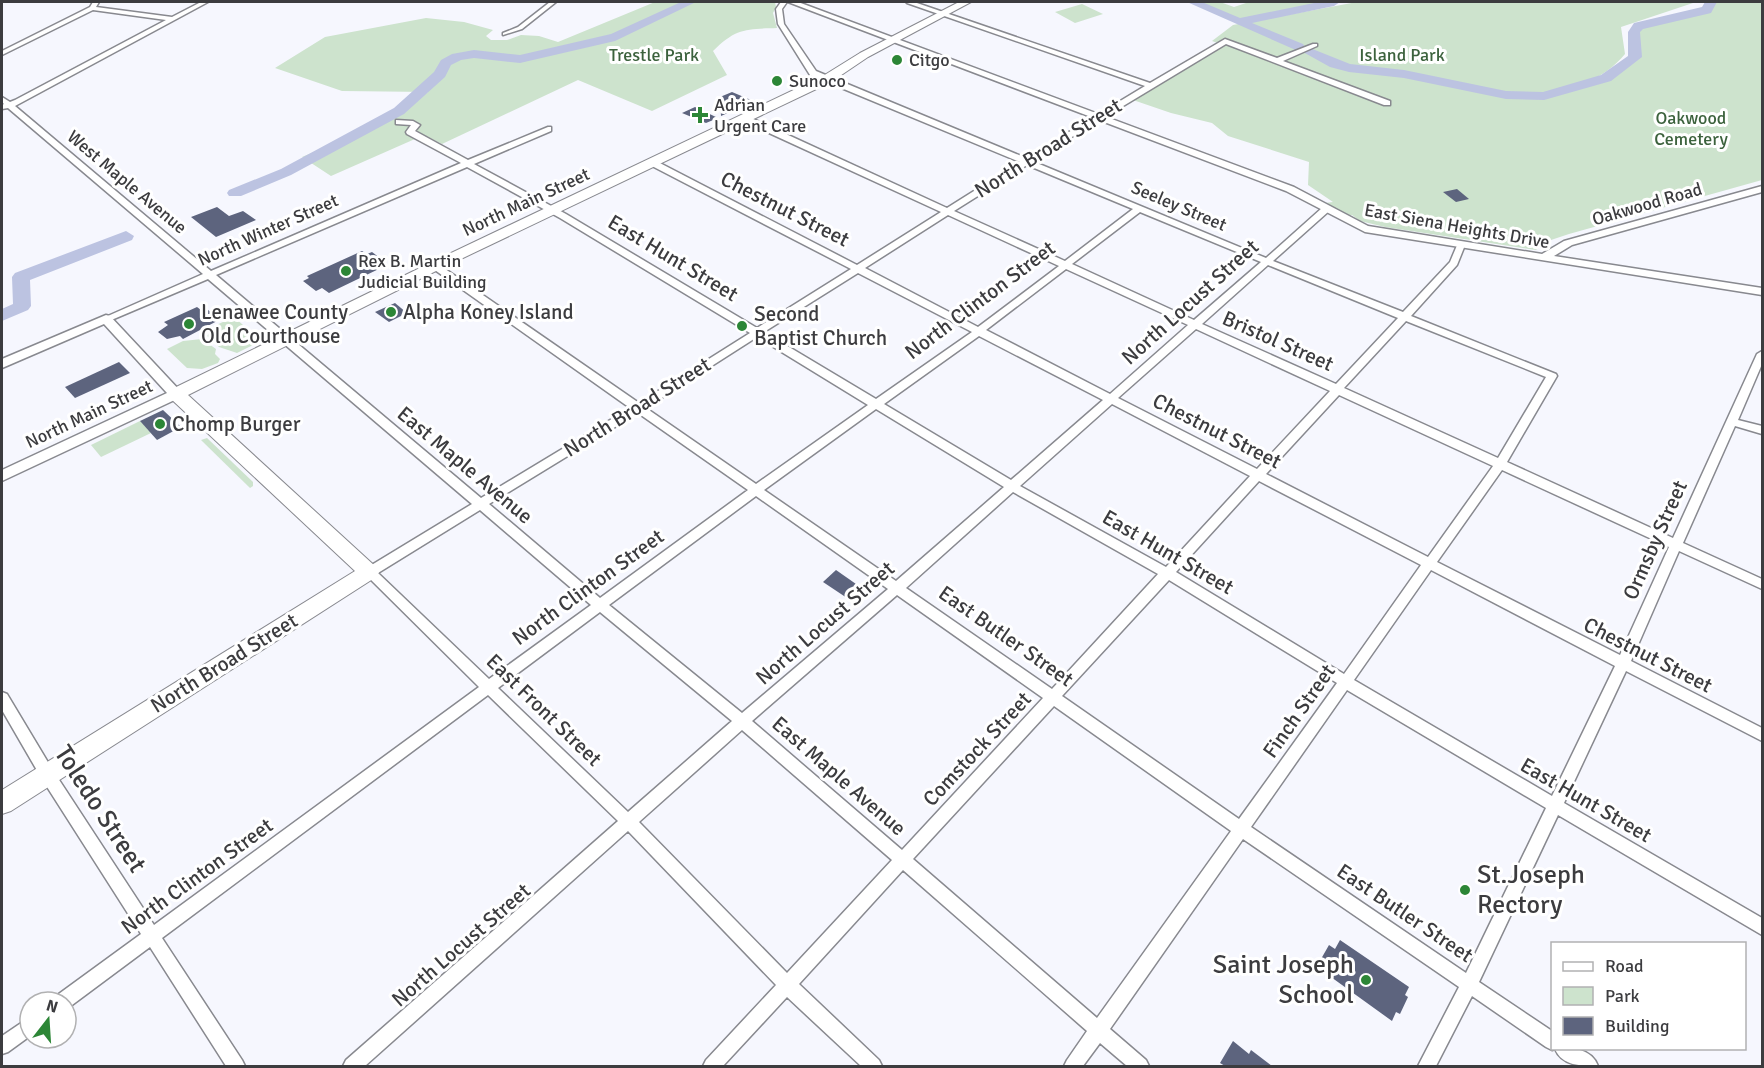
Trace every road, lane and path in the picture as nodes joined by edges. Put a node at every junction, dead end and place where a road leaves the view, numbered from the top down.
1 (204, 2) edge
2 (553, 2) edge
3 (784, 2) edge
4 (792, 2) edge
5 (909, 2) edge
6 (966, 2) edge
7 (94, 5) edge
8 (944, 13) junction
9 (172, 19) junction
10 (506, 34) dead end
11 (892, 39) junction
12 (1315, 45) dead end
13 (2, 52) edge
14 (1277, 61) junction
15 (827, 78) junction
16 (1149, 85) junction
17 (2, 99) edge
18 (1388, 104) dead end
19 (5, 106) edge
20 (1100, 116) junction
21 (746, 119) junction
22 (399, 122) dead end
23 (548, 129) dead end
24 (1027, 161) junction
25 (469, 162) junction
26 (653, 163) junction
27 (1762, 189) edge
28 (1140, 208) junction
29 (554, 210) junction
30 (1325, 210) junction
31 (947, 212) junction
32 (1461, 245) junction
33 (1544, 257) junction
34 (1266, 261) junction
35 (1066, 265) junction
36 (435, 266) junction
37 (859, 269) junction
38 (212, 275) junction
39 (1762, 292) edge
40 (1405, 317) junction
41 (106, 319) junction
42 (1196, 324) junction
43 (979, 331) junction
44 (758, 332) junction
45 (284, 340) junction
46 (1762, 354) edge
47 (2, 364) edge
48 (1552, 376) joint
49 (1338, 388) junction
50 (176, 394) junction
51 (1111, 398) junction
52 (876, 405) junction
53 (638, 408) junction
54 (1732, 422) junction
55 (1762, 430) edge
56 (1500, 464) junction
57 (1258, 475) junction
58 (2, 476) edge
59 (1012, 486) junction
60 (756, 491) junction
61 (480, 504) junction
62 (1675, 544) junction
63 (1430, 563) junction
64 (369, 572) junction
65 (1168, 574) junction
66 (1762, 584) edge
67 (897, 588) junction
68 (601, 606) junction
69 (1623, 664) junction
70 (1346, 681) junction
71 (489, 689) junction
72 (1054, 697) junction
73 (2, 698) edge
74 (742, 721) junction
75 (1762, 735) edge
76 (47, 774) junction
77 (2, 803) edge
78 (1555, 805) junction
79 (629, 823) junction
80 (1242, 828) junction
81 (903, 860) junction
82 (1762, 927) edge
83 (153, 936) junction
84 (1468, 983) junction
85 (787, 985) junction
86 (78, 990) edge
87 (1098, 1030) junction
88 (18, 1035) edge
89 (1551, 1040) edge
90 (2, 1046) edge
91 (1566, 1050) edge
92 (236, 1066) edge
93 (352, 1066) edge
94 (712, 1066) edge
95 (873, 1066) edge
96 (1074, 1066) edge
97 (1140, 1066) edge
98 (1427, 1066) edge
99 (1589, 1066) edge

1 - 9 street
2 - 10 street
3 - 15 street, Seeley Street
4 - 11 street, East Siena Heights Drive
5 - 8 street
6 - 8 main road, North Main Street
7 - 9 street
7 - 13 street
8 - 11 main road, North Main Street
8 - 16 street
9 - 19 street
11 - 15 main road, North Main Street
11 - 20 street, East Siena Heights Drive
12 - 14 street
14 - 16 street, North Broad Street
14 - 18 street, North Broad Street
15 - 21 main road, North Main Street
15 - 24 street, Seeley Street
16 - 20 street, North Broad Street
17 - 19 street, West Maple Avenue
19 - 38 street, West Maple Avenue
20 - 24 street, North Broad Street
20 - 30 street, East Siena Heights Drive
21 - 26 main road, North Main Street
21 - 31 street, Bristol Street
22 - 25 street, East Hunt Street
23 - 25 street, North Winter Street
24 - 28 street, Seeley Street
24 - 31 street, North Broad Street
25 - 29 street, East Hunt Street
25 - 38 street, North Winter Street
26 - 29 main road, North Main Street
26 - 37 street, Chestnut Street
27 - 33 street, Oakwood Road
28 - 34 street, Seeley Street
28 - 35 street, North Clinton Street
29 - 36 main road, North Main Street
29 - 44 street, East Hunt Street
30 - 32 street, East Siena Heights Drive
30 - 34 street, North Locust Street
31 - 35 street, Bristol Street
31 - 37 street, North Broad Street
32 - 33 street, East Siena Heights Drive
32 - 40 street, Comstock Street
33 - 39 street, East Siena Heights Drive
34 - 40 street, Seeley Street
34 - 42 street, North Locust Street
35 - 42 street, Bristol Street
35 - 43 street, North Clinton Street
36 - 45 main road, North Main Street
36 - 53 street, East Butler Street
37 - 43 street, Chestnut Street
37 - 44 street, North Broad Street
38 - 41 street, North Winter Street
38 - 45 street, West Maple Avenue
40 - 48 street, Seeley Street
40 - 49 street, Comstock Street
41 - 47 street, North Winter Street
41 - 50 street
42 - 49 street, Bristol Street
42 - 51 street, North Locust Street
43 - 51 street, Chestnut Street
43 - 52 street, North Clinton Street
44 - 52 street, East Hunt Street
44 - 53 street, North Broad Street
45 - 50 main road, North Main Street
45 - 61 street, East Maple Avenue
46 - 54 street, Ormsby Street
48 - 56 street, Finch Street
49 - 56 street, Bristol Street
49 - 57 street, Comstock Street
50 - 58 street, North Main Street
50 - 64 main road, East Front Street
51 - 57 street, Chestnut Street
51 - 59 street, North Locust Street
52 - 59 street, East Hunt Street
52 - 60 street, North Clinton Street
53 - 60 street, East Butler Street
53 - 61 street, North Broad Street
54 - 55 street
54 - 62 street, Ormsby Street
56 - 62 street, Bristol Street
56 - 63 street, Finch Street
57 - 63 street, Chestnut Street
57 - 65 street, Comstock Street
59 - 65 street, East Hunt Street
59 - 67 street, North Locust Street
60 - 67 street, East Butler Street
60 - 68 street, North Clinton Street
61 - 64 street, North Broad Street
61 - 68 street, East Maple Avenue
62 - 66 street, Bristol Street
62 - 69 street, Ormsby Street
63 - 69 street, Chestnut Street
63 - 70 street, Finch Street
64 - 71 street, East Front Street
64 - 76 main road, North Broad Street
65 - 70 street, East Hunt Street
65 - 72 street, Comstock Street
67 - 72 street, East Butler Street
67 - 74 street, North Locust Street
68 - 71 street, North Clinton Street
68 - 74 street, East Maple Avenue
69 - 75 street, Chestnut Street
69 - 78 street, Ormsby Street
70 - 78 street, East Hunt Street
70 - 80 street, Finch Street
71 - 79 street, East Front Street
71 - 83 street, North Clinton Street
72 - 80 street, East Butler Street
72 - 81 street, Comstock Street
73 - 76 street, Toledo Street
74 - 79 street, North Locust Street
74 - 81 street, East Maple Avenue
76 - 77 main road, North Broad Street
76 - 83 street, Toledo Street
78 - 82 street, East Hunt Street
78 - 84 street, Ormsby Street
79 - 85 street, East Front Street
79 - 93 street, North Locust Street
80 - 84 street, East Butler Street
80 - 87 street, Finch Street
81 - 85 street, Comstock Street
81 - 87 street, East Maple Avenue
83 - 86 street, North Clinton Street
83 - 92 street, Toledo Street
84 - 89 street, East Butler Street
84 - 98 street, Ormsby Street
85 - 94 street, Comstock Street
85 - 95 street, East Front Street
87 - 96 street, Finch Street
87 - 97 street, East Maple Avenue
88 - 90 street
91 - 99 street

